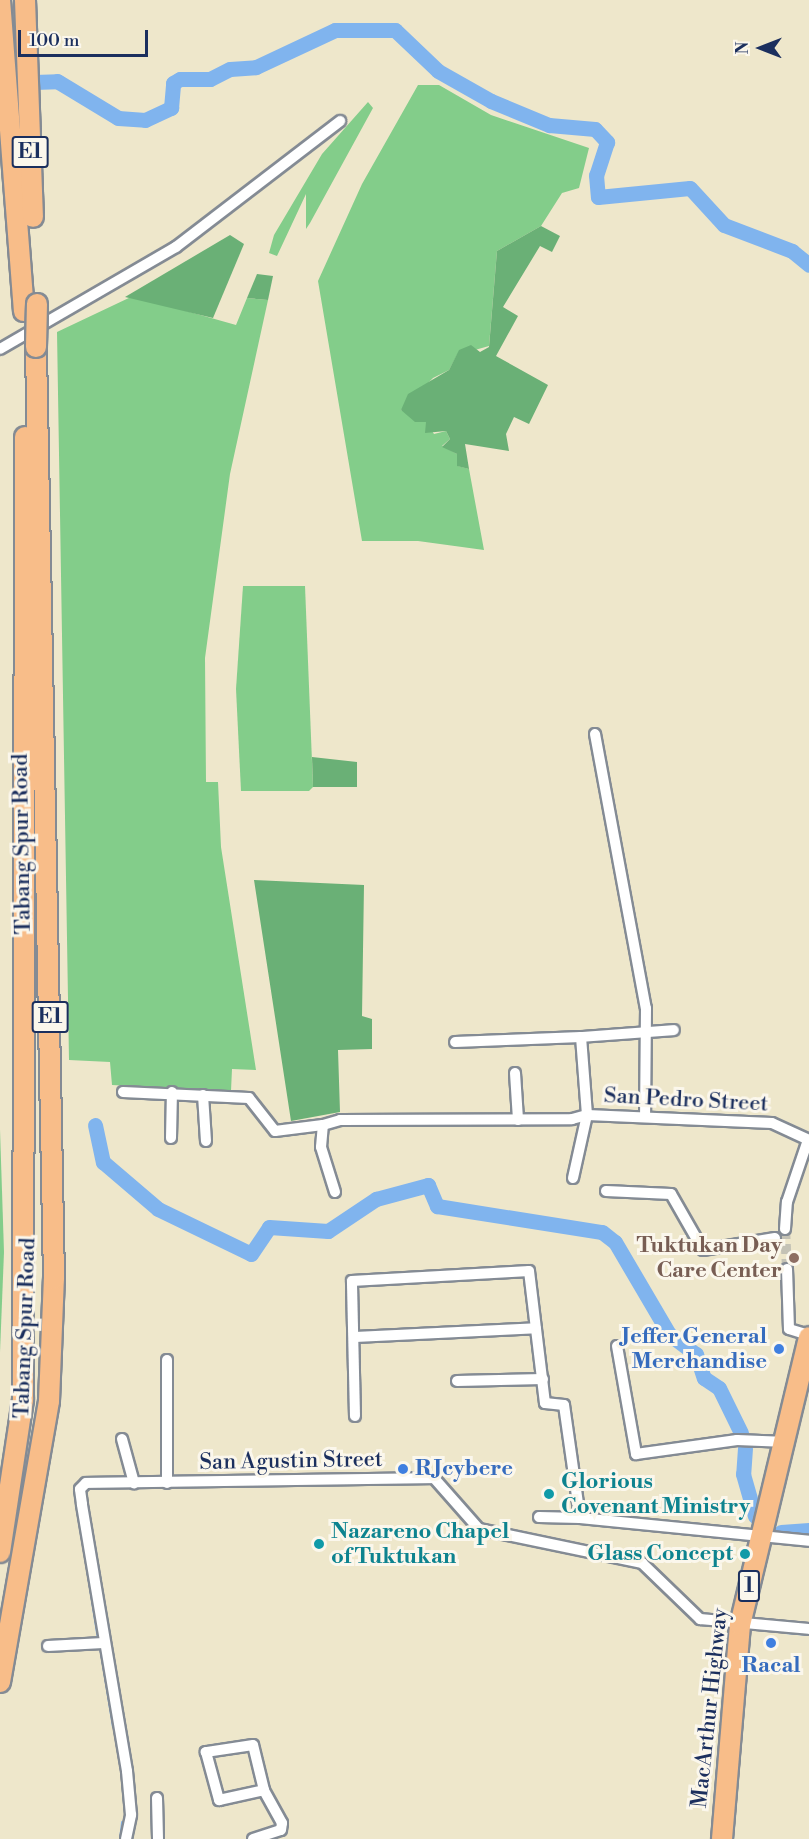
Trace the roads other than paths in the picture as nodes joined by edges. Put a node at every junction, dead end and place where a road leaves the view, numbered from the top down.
1 (0, 0) edge
2 (24, 0) edge
3 (340, 121) dead end
4 (30, 308) junction
5 (0, 349) edge
6 (30, 350) junction
7 (595, 734) dead end
8 (674, 1029) dead end
9 (646, 1033) junction
10 (582, 1037) junction
11 (454, 1042) dead end
12 (515, 1073) dead end
13 (123, 1092) dead end
14 (172, 1092) junction
15 (203, 1095) junction
16 (587, 1115) junction
17 (645, 1116) junction
18 (518, 1120) junction
19 (323, 1125) junction
20 (171, 1138) dead end
21 (809, 1140) edge
22 (206, 1141) dead end
23 (573, 1178) dead end
24 (606, 1191) dead end
25 (335, 1192) dead end
26 (785, 1229) tunnel mouth
27 (775, 1238) dead end
28 (787, 1269) tunnel mouth
29 (536, 1328) junction
30 (809, 1336) edge
31 (355, 1337) junction
32 (617, 1346) dead end
33 (167, 1360) dead end
34 (809, 1371) edge
35 (543, 1379) junction
36 (457, 1381) dead end
37 (355, 1416) dead end
38 (122, 1439) dead end
39 (788, 1442) junction
40 (134, 1483) junction
41 (167, 1483) junction
42 (539, 1517) dead end
43 (580, 1518) junction
44 (765, 1535) junction
45 (809, 1541) edge
46 (0, 1552) edge
47 (744, 1625) junction
48 (809, 1629) edge
49 (103, 1643) junction
50 (48, 1646) dead end
51 (0, 1682) edge
52 (264, 1790) junction
53 (158, 1798) dead end
54 (126, 1839) edge
55 (158, 1839) edge
56 (253, 1839) edge
57 (722, 1839) edge
58 (730, 1839) edge

1 - 4 highway, Tabang Spur Road / E1
2 - 4 highway, Tabang Spur Road / E1
3 - 5 street
4 - 6 highway, Tabang Spur Road / E1, bridge
6 - 46 highway, Tabang Spur Road / E1
6 - 51 highway, Tabang Spur Road / E1
7 - 9 street
8 - 9 street
9 - 10 street
9 - 17 street
10 - 11 street
10 - 16 street
12 - 18 street
13 - 14 street
14 - 15 street
14 - 20 street
15 - 19 street
15 - 22 street
16 - 17 street, San Pedro Street
16 - 18 street
16 - 23 street, San Pedro Street
17 - 21 street, San Pedro Street
18 - 19 street
19 - 25 street
21 - 26 street
24 - 27 street
28 - 30 street
29 - 31 street
29 - 31 street
29 - 35 street
30 - 39 highway, MacArthur Highway / 1
31 - 37 street
32 - 39 street
33 - 41 street
34 - 39 highway, MacArthur Highway / 1
35 - 36 street
35 - 43 street
38 - 40 street
39 - 44 highway, MacArthur Highway / 1
40 - 41 street, San Agustin Street
40 - 49 street, San Agustin Street
41 - 47 street, San Agustin Street
42 - 43 street
43 - 44 street
44 - 45 street
44 - 47 highway, MacArthur Highway / 1
47 - 48 street, San Agustin Street
47 - 57 highway, MacArthur Highway / 1
47 - 58 highway, MacArthur Highway / 1
49 - 50 street
49 - 54 street, San Agustin Street
52 - 52 street
52 - 56 street
53 - 55 street

